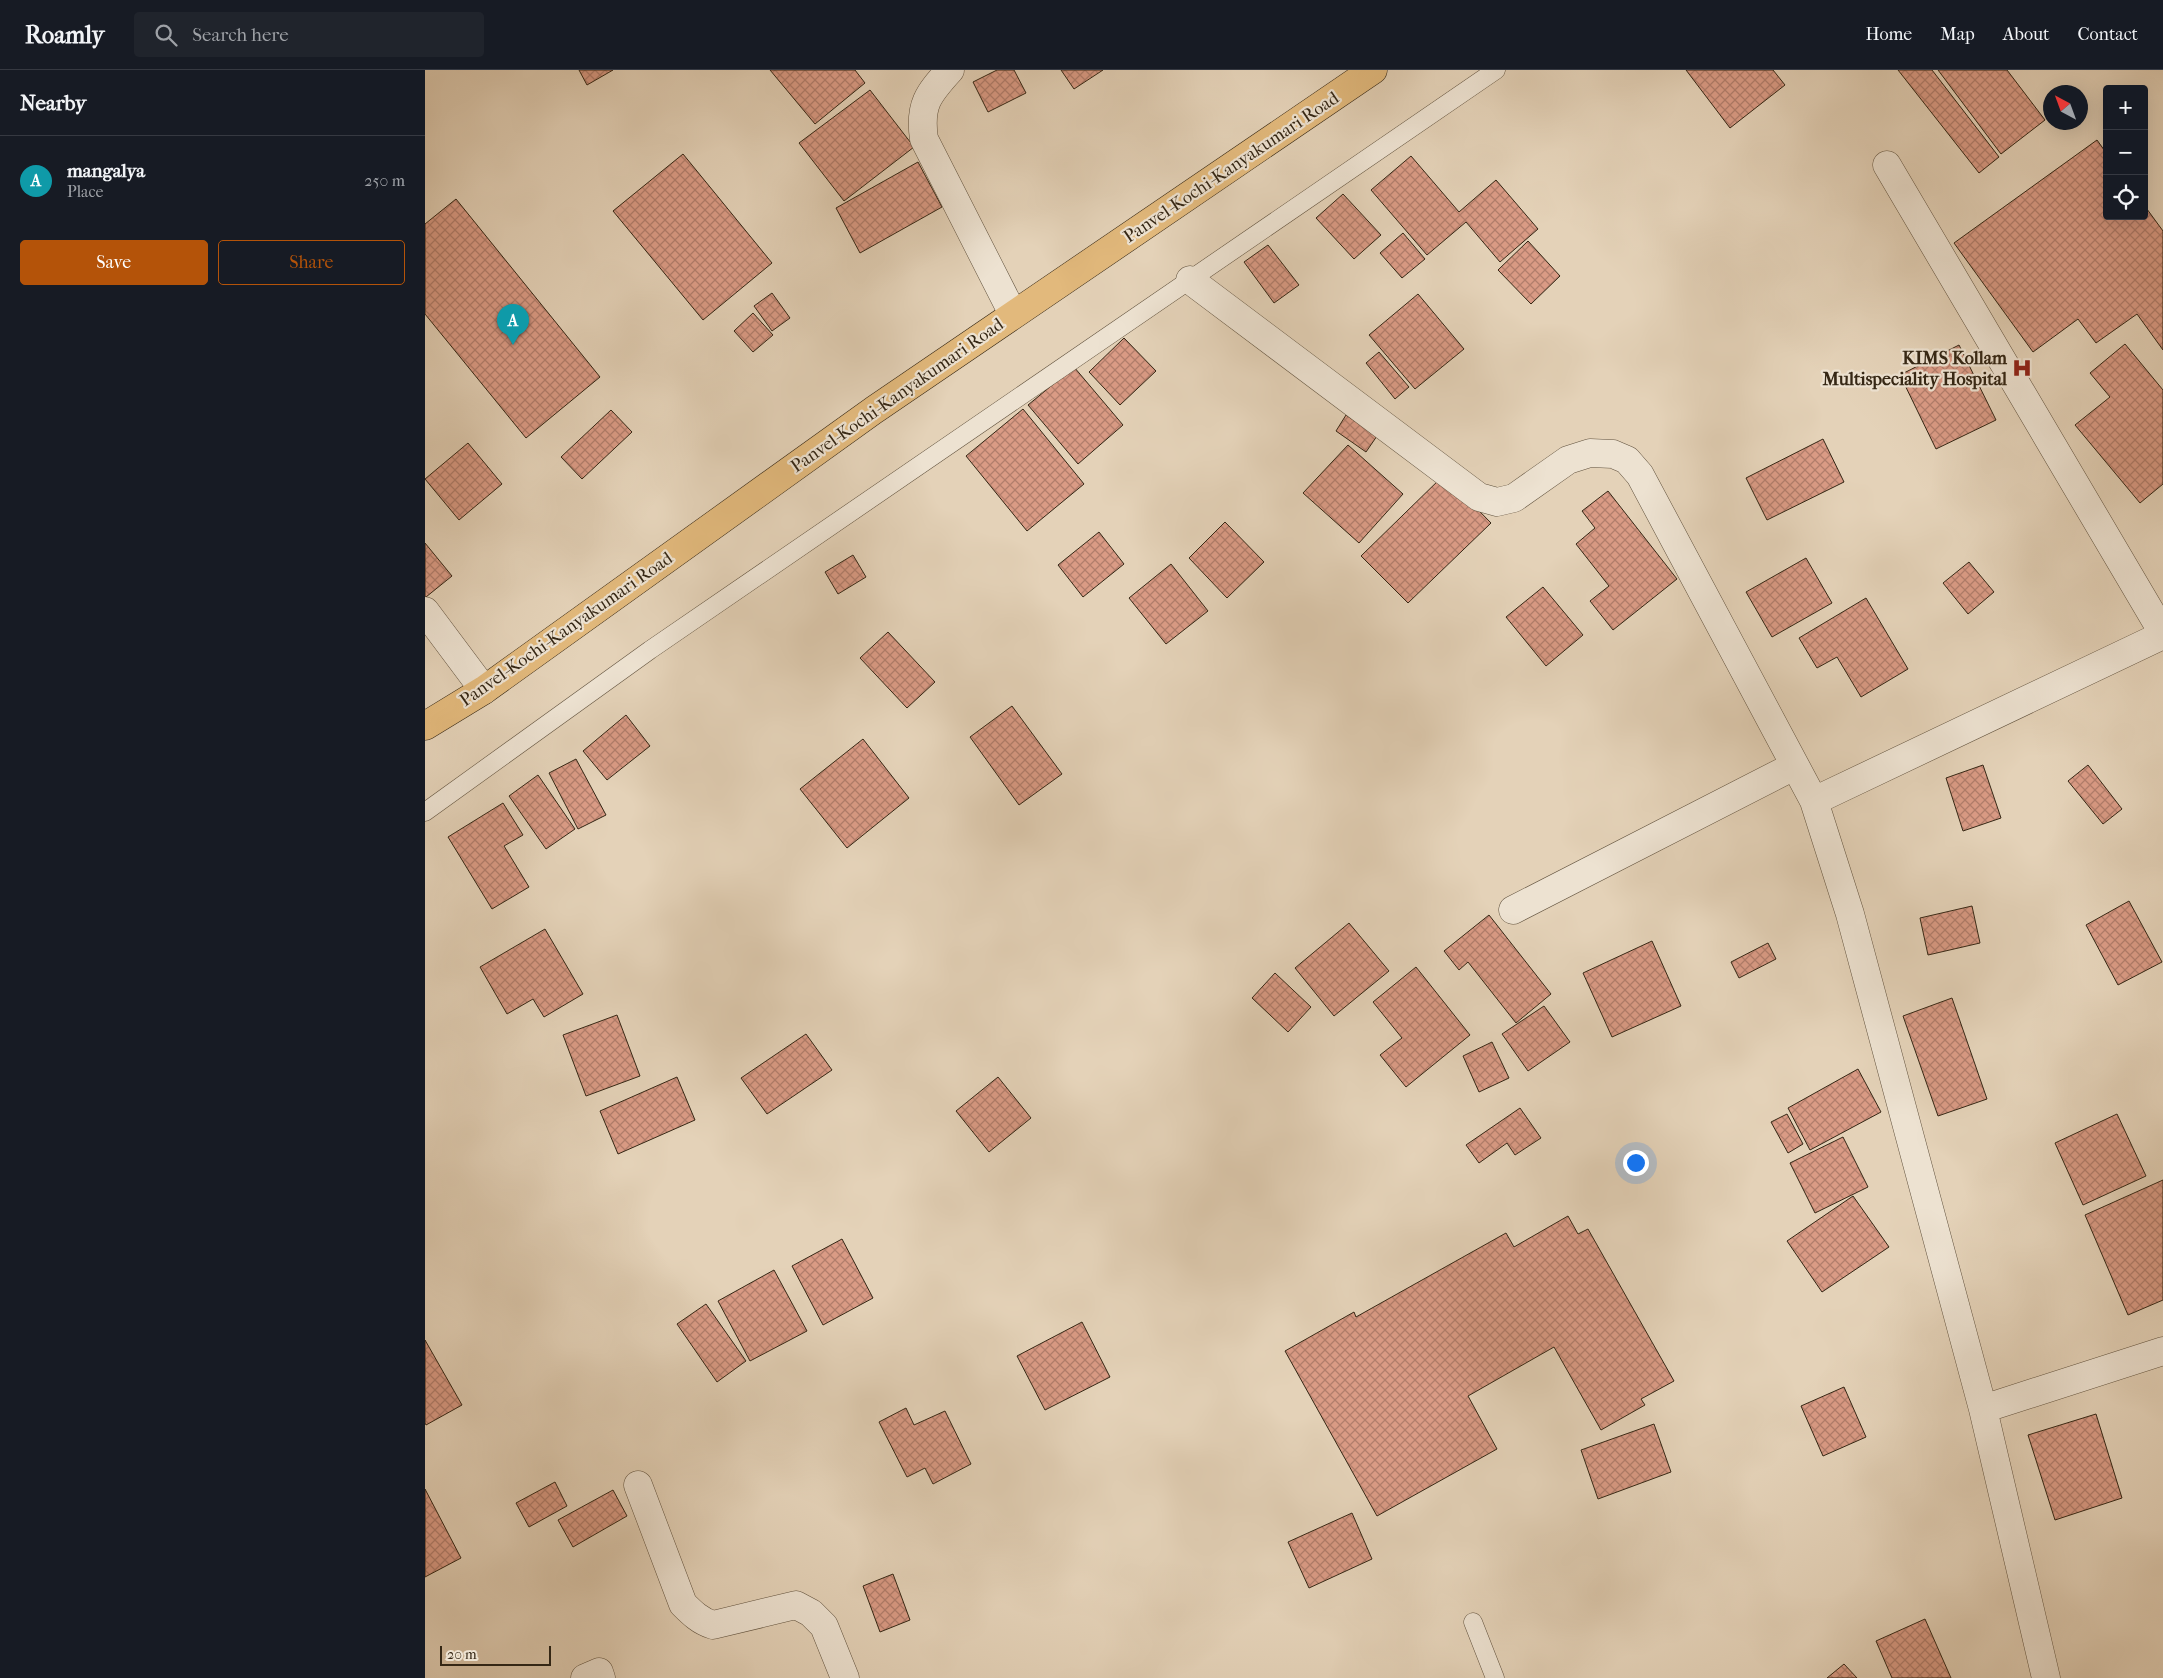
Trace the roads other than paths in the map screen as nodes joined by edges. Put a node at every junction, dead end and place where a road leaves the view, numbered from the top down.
1 (951, 70) edge
2 (1373, 70) edge
3 (1496, 70) edge
4 (1887, 165) dead end
5 (1190, 280) junction
6 (1013, 314) junction
7 (425, 611) edge
8 (2163, 634) edge
9 (484, 690) junction
10 (425, 726) edge
11 (1794, 766) junction
12 (1814, 801) junction
13 (425, 812) edge
14 (1513, 910) dead end
15 (2163, 1351) edge
16 (1983, 1409) junction
17 (638, 1485) dead end
18 (1473, 1622) dead end
19 (585, 1678) edge
20 (601, 1678) edge
21 (845, 1678) edge
22 (1495, 1678) edge
23 (2046, 1678) edge

1 - 6 street
2 - 6 highway, Panvel-Kochi-Kanyakumari Road
3 - 5 lane
4 - 8 street
5 - 11 street
5 - 13 lane
6 - 9 highway, Panvel-Kochi-Kanyakumari Road
7 - 9 street
8 - 12 street
9 - 10 highway, Panvel-Kochi-Kanyakumari Road
11 - 12 street
11 - 14 street
12 - 16 street
15 - 16 street
16 - 23 street
17 - 21 street
18 - 22 lane
19 - 20 street

